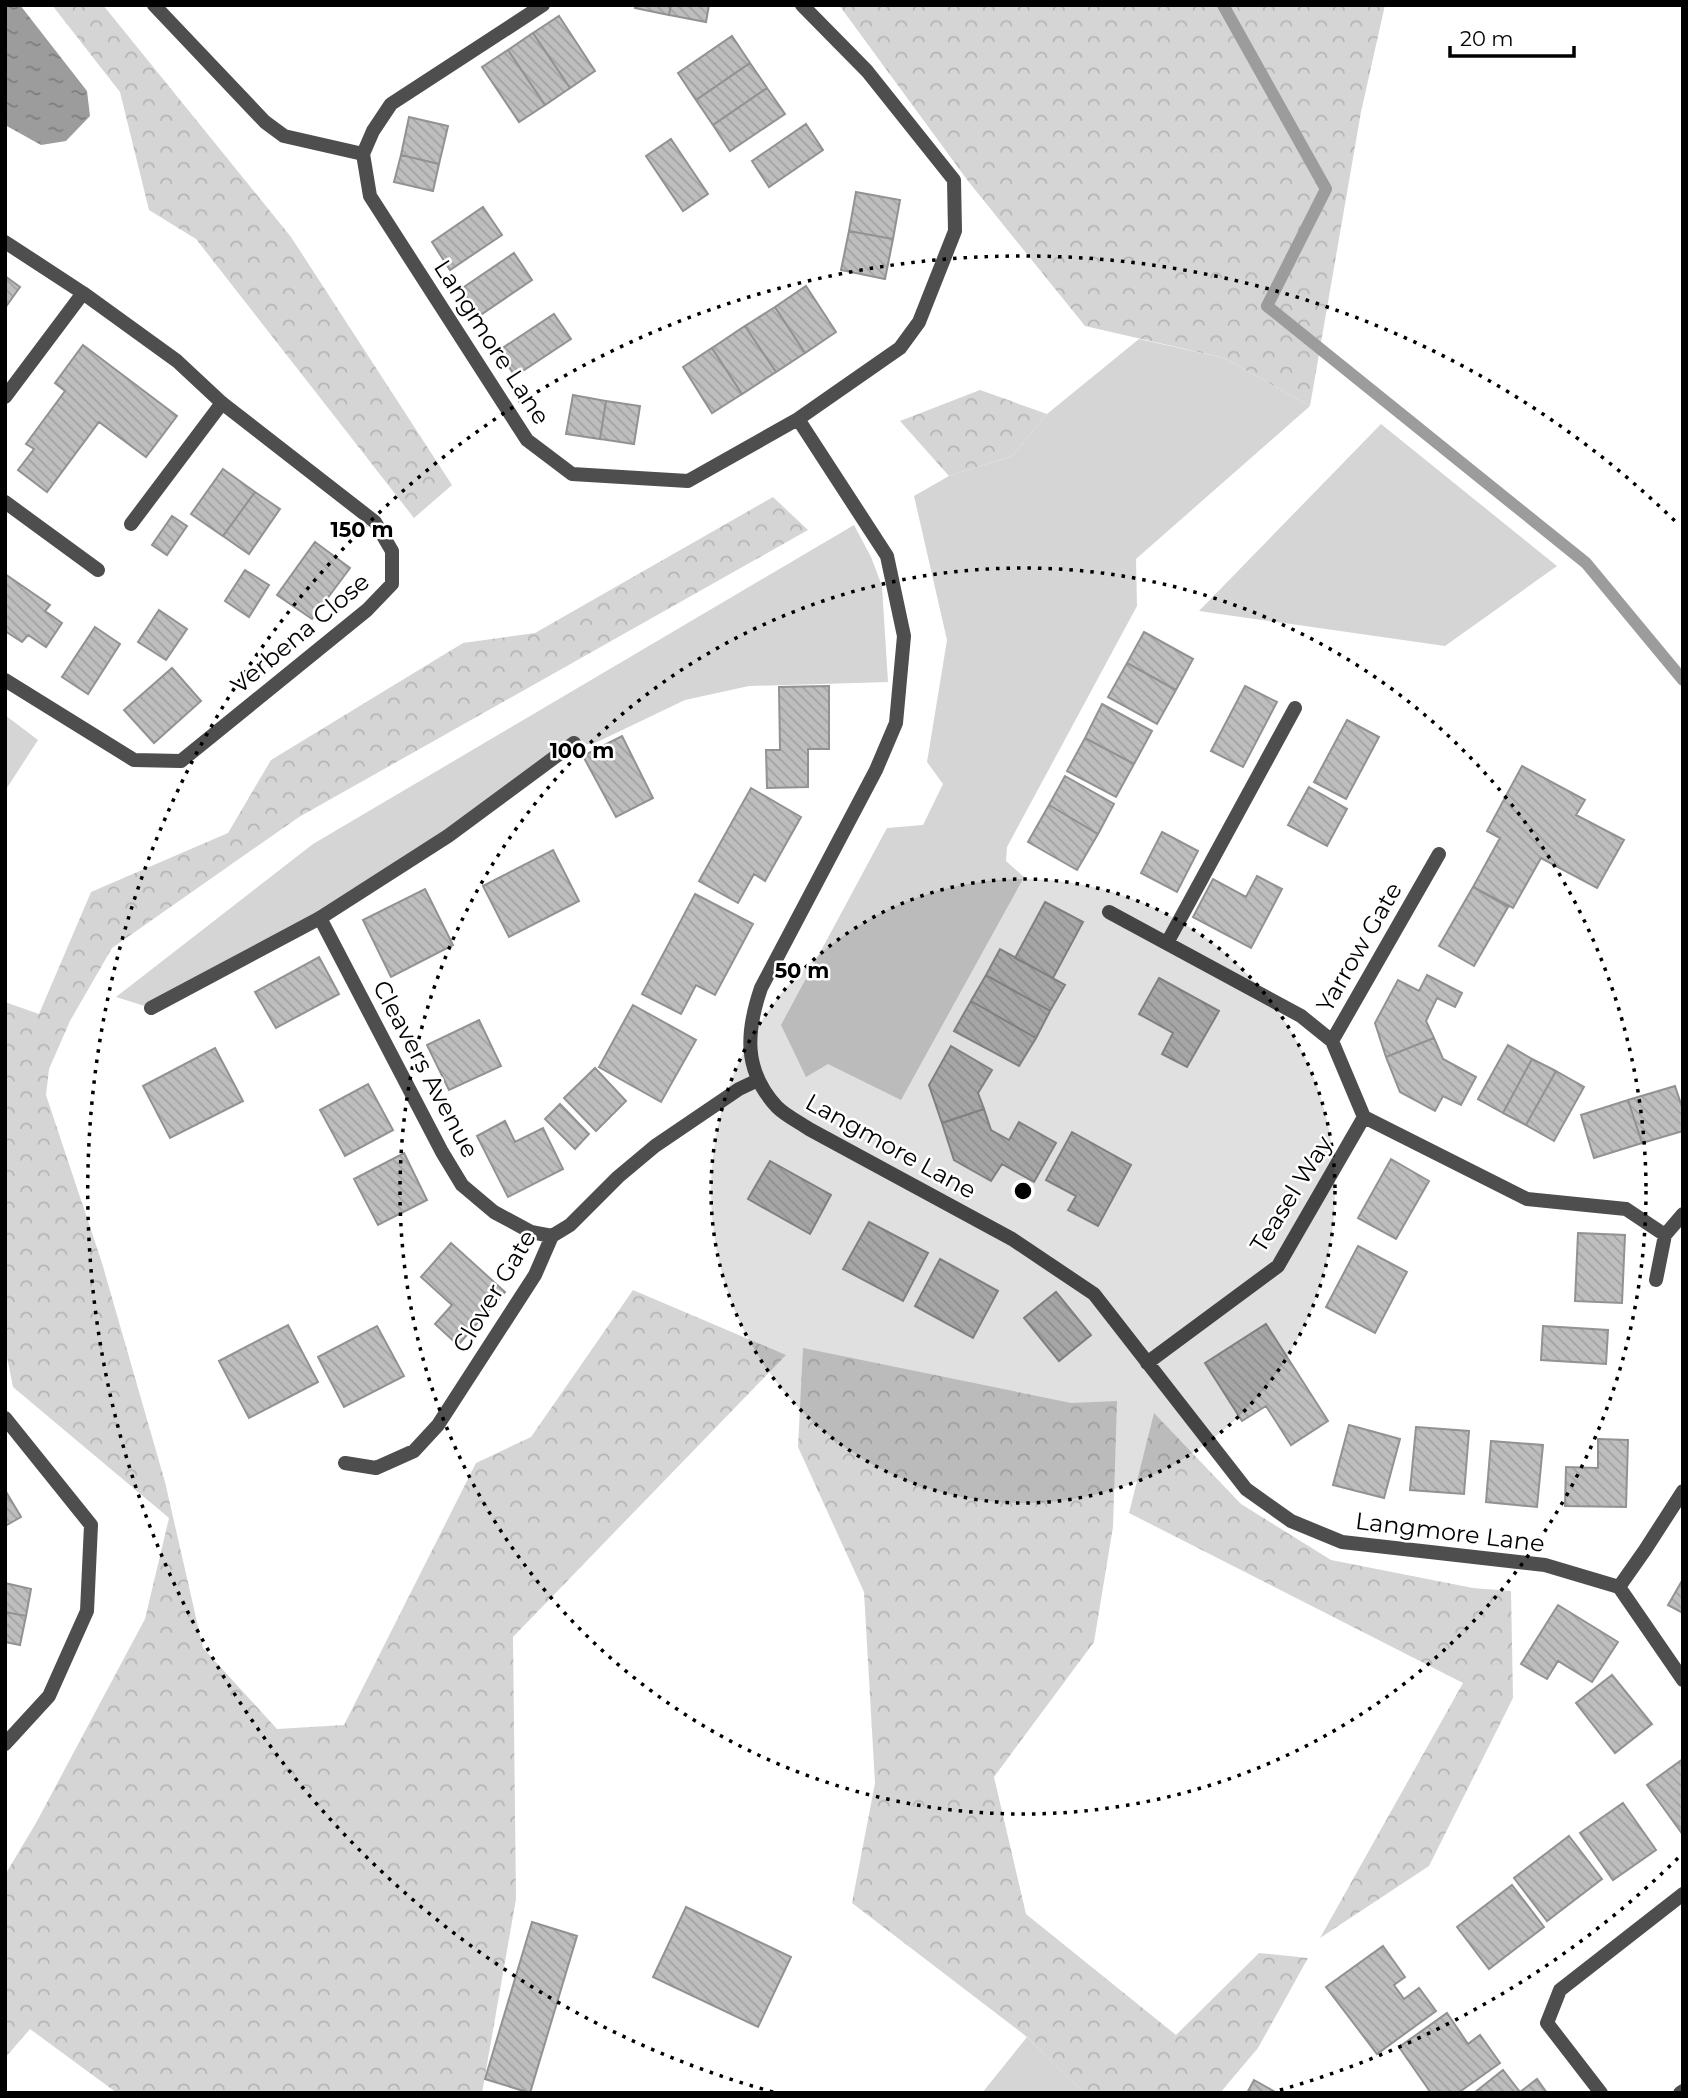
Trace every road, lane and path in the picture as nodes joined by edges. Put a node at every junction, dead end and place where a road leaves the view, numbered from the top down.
1 (154, 5) edge
2 (542, 5) edge
3 (802, 5) edge
4 (363, 154) junction
5 (5, 242) edge
6 (83, 293) junction
7 (5, 397) edge
8 (222, 403) junction
9 (798, 419) junction
10 (5, 502) edge
11 (131, 524) dead end
12 (98, 570) dead end
13 (5, 680) edge
14 (1295, 708) dead end
15 (574, 743) dead end
16 (1439, 854) dead end
17 (1109, 912) dead end
18 (320, 918) junction
19 (1167, 943) junction
20 (151, 1008) dead end
21 (1332, 1041) junction
22 (758, 1080) junction
23 (1364, 1117) junction
24 (1683, 1214) edge
25 (1665, 1235) junction
26 (552, 1236) junction
27 (1656, 1280) dead end
28 (1147, 1363) junction
29 (5, 1418) edge
30 (345, 1463) dead end
31 (1683, 1491) edge
32 (1619, 1587) junction
33 (1683, 1680) edge
34 (5, 1744) edge
35 (1683, 1894) edge
36 (1601, 2093) edge

1 - 4 street
2 - 4 street
3 - 9 street, Langmore Lane
4 - 9 street, Langmore Lane
5 - 6 street, Verbena Close
6 - 7 street
6 - 8 street, Verbena Close
8 - 11 street
8 - 13 street, Verbena Close
9 - 22 street, Langmore Lane
10 - 12 street
14 - 19 street
15 - 18 street
16 - 21 street, Yarrow Gate
17 - 19 street, Yarrow Gate
18 - 20 street
18 - 26 street, Cleavers Avenue
19 - 21 street, Yarrow Gate
21 - 23 street
22 - 26 street, Clover Gate
22 - 28 street, Langmore Lane
23 - 25 street
23 - 28 street, Teasel Way
24 - 25 street
25 - 27 street
26 - 30 street, Clover Gate
28 - 32 street, Langmore Lane
29 - 34 street
31 - 32 street
32 - 33 street
35 - 36 street

